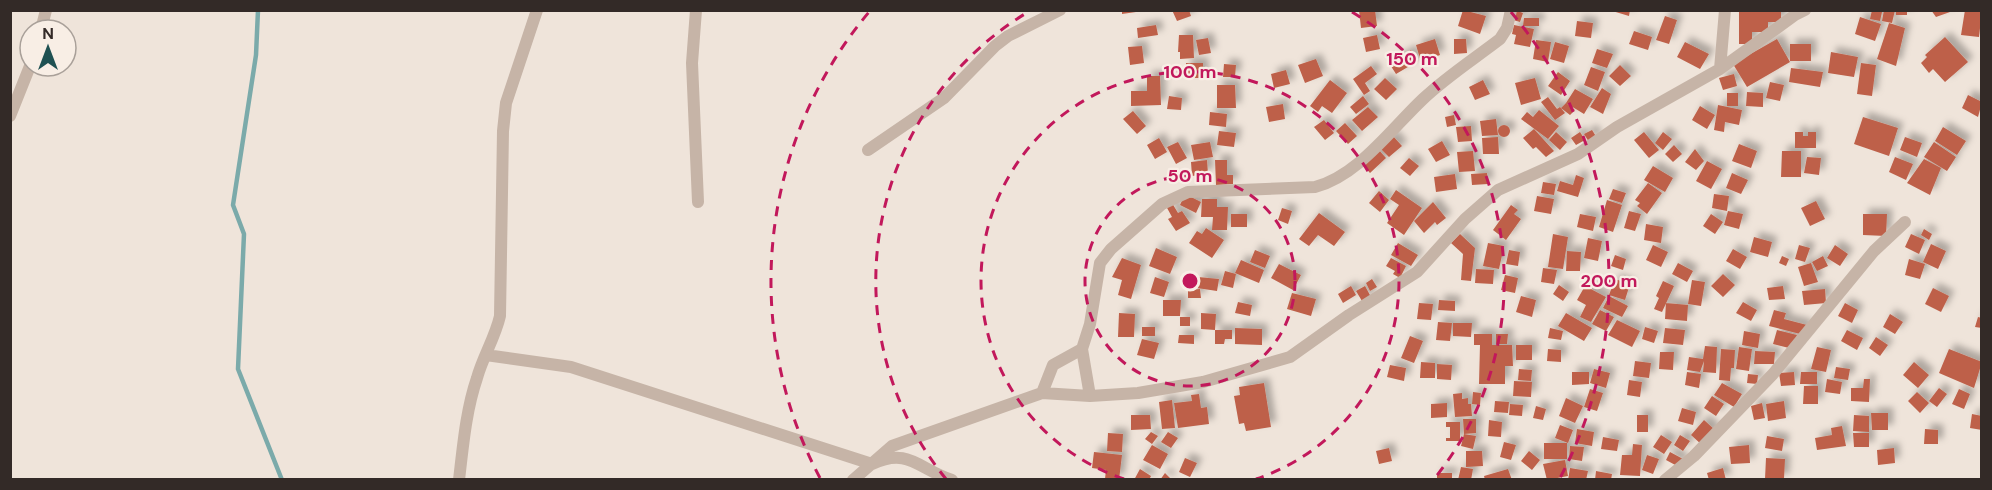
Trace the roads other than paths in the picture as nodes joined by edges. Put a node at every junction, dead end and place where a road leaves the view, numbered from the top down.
1 (537, 10) edge
2 (696, 10) edge
3 (1060, 10) edge
4 (1511, 10) edge
5 (1725, 10) edge
6 (1805, 10) edge
7 (1720, 69) junction
8 (25, 78) edge
9 (10, 117) edge
10 (868, 150) dead end
11 (698, 201) dead end
12 (1905, 222) dead end
13 (1082, 349) junction
14 (486, 355) junction
15 (1042, 393) junction
16 (1090, 396) junction
17 (872, 464) junction
18 (459, 480) edge
19 (853, 480) edge
20 (952, 480) edge
21 (1665, 480) edge

1 - 14 street
2 - 11 street
3 - 10 street
4 - 13 street
5 - 7 street
6 - 7 street
7 - 16 street
8 - 9 street
12 - 21 street
13 - 15 street
13 - 16 street
14 - 17 street
14 - 18 street
15 - 16 street
15 - 17 street
17 - 19 street
17 - 20 street

